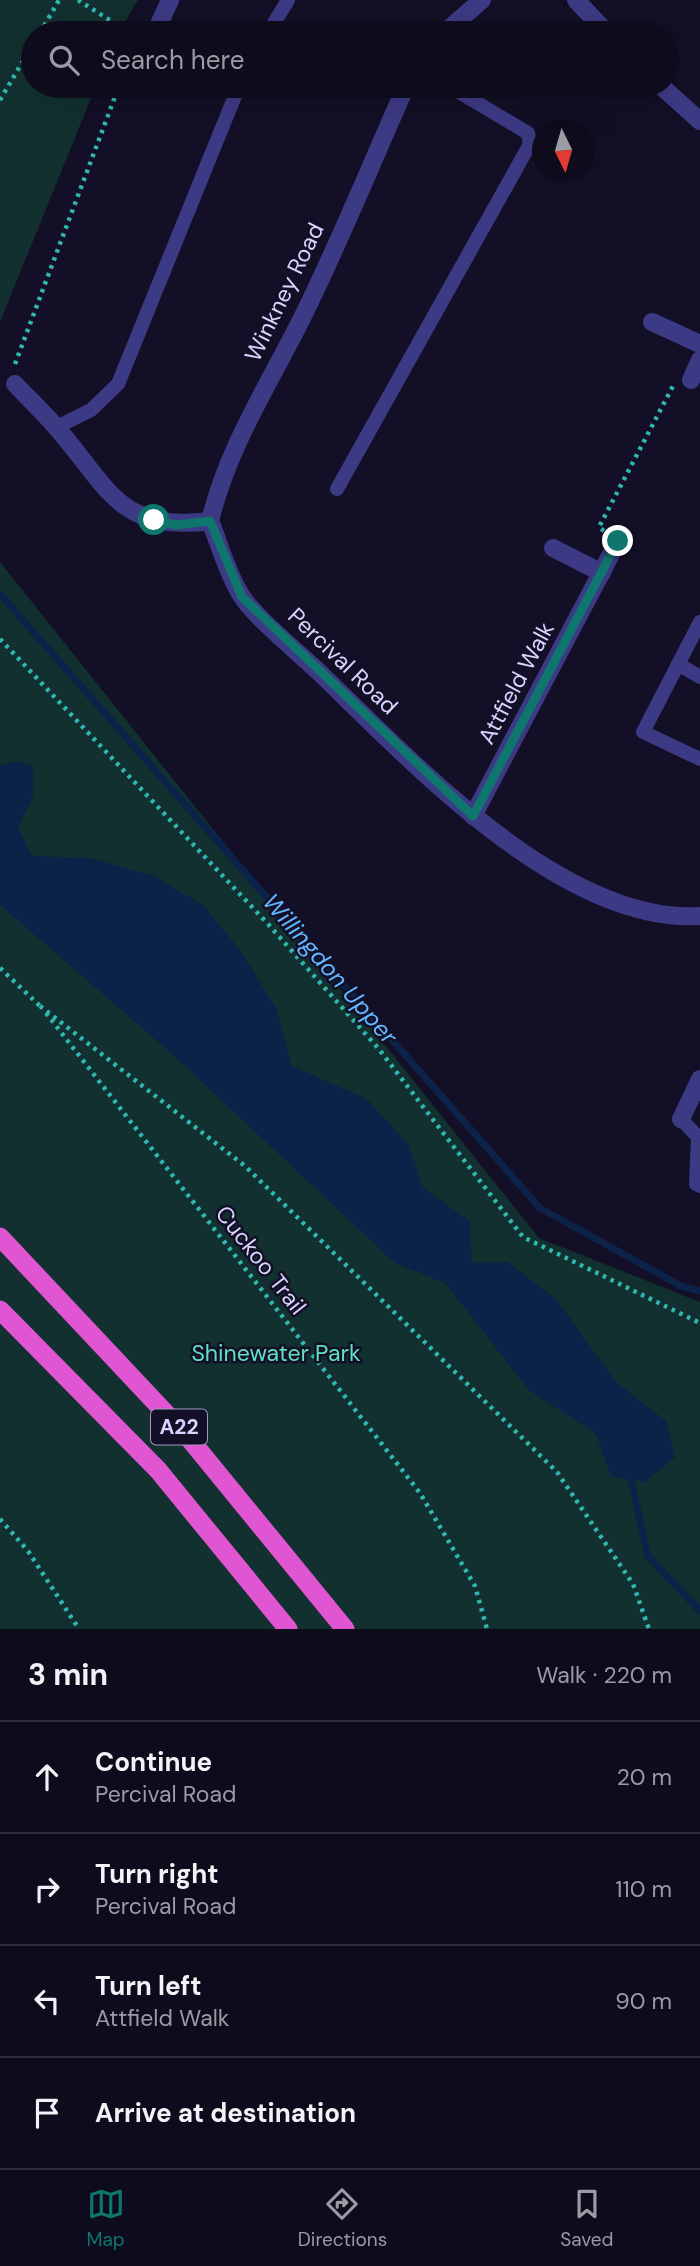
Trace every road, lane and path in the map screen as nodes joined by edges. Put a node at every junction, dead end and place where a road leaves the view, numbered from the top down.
1 (59, 0) edge
2 (78, 0) edge
3 (170, 0) edge
4 (288, 0) edge
5 (481, 0) edge
6 (576, 0) edge
7 (47, 21) edge
8 (111, 21) edge
9 (160, 21) edge
10 (275, 21) edge
11 (457, 21) edge
12 (596, 21) edge
13 (21, 64) edge
14 (115, 98) edge
15 (234, 98) edge
16 (401, 98) edge
17 (470, 98) edge
18 (674, 98) edge
19 (0, 100) edge
20 (700, 121) edge
21 (652, 322) dead end
22 (700, 344) edge
23 (700, 360) edge
24 (14, 376) joint
25 (691, 380) joint
26 (57, 427) junction
27 (337, 489) dead end
28 (210, 521) junction
29 (618, 541) joint
30 (553, 548) dead end
31 (602, 573) junction
32 (700, 622) edge
33 (0, 639) edge
34 (678, 664) junction
35 (700, 677) edge
36 (700, 759) edge
37 (473, 816) junction
38 (700, 916) edge
39 (0, 968) edge
40 (40, 1006) junction
41 (700, 1079) edge
42 (681, 1119) joint
43 (700, 1186) edge
44 (0, 1237) edge
45 (0, 1310) edge
46 (700, 1323) edge
47 (0, 1519) edge
48 (79, 1629) edge
49 (288, 1629) edge
50 (345, 1629) edge
51 (487, 1629) edge
52 (649, 1629) edge

1 - 7 path
2 - 8 path
3 - 9 street
4 - 10 lane
5 - 11 street
6 - 12 street
13 - 19 path
14 - 24 path
15 - 26 lane
16 - 28 street, Winkney Road
17 - 27 lane
18 - 20 street
21 - 22 street
23 - 25 street
24 - 26 street
25 - 29 path
26 - 28 street
28 - 37 street, Percival Road
29 - 31 street, Attfield Walk
30 - 31 street
31 - 37 street, Attfield Walk
32 - 34 lane
33 - 46 path
34 - 35 lane
34 - 36 lane
37 - 38 street, Percival Road
39 - 40 path, Cuckoo Trail
40 - 51 path, Cuckoo Trail
40 - 52 path
41 - 42 street
42 - 43 lane
44 - 50 highway, A22
45 - 49 highway, A22
47 - 48 path

